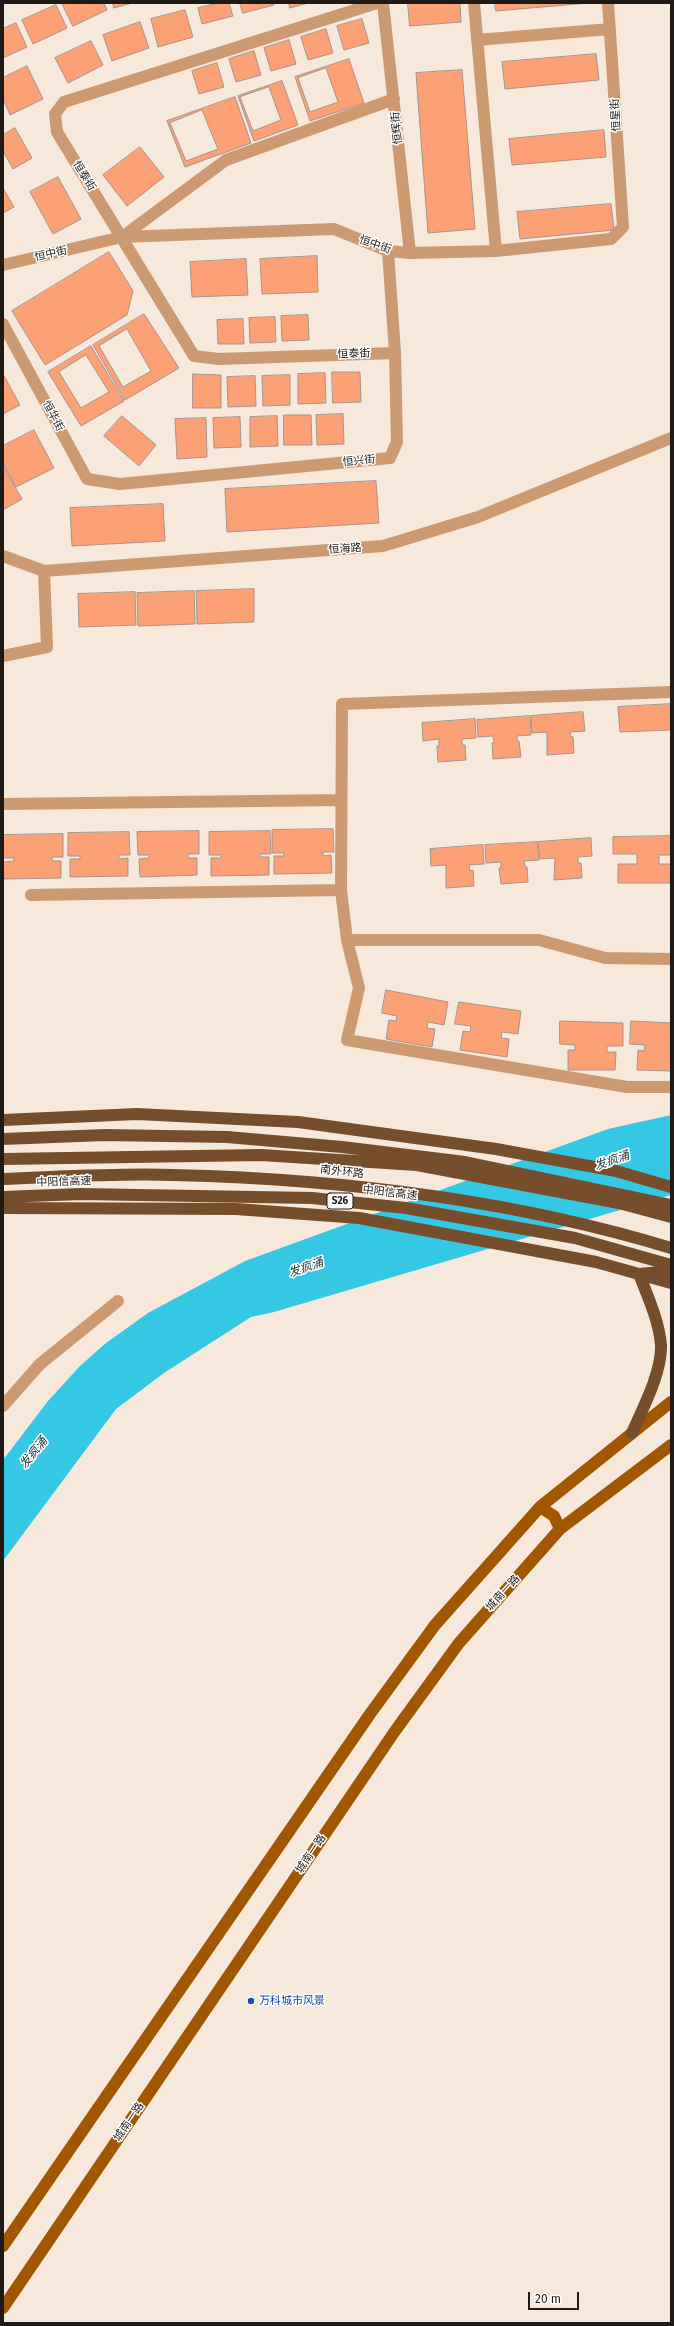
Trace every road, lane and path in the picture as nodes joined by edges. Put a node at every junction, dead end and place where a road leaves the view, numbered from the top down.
1 (377, 3) edge
2 (383, 3) edge
3 (474, 3) edge
4 (608, 3) edge
5 (610, 29) junction
6 (477, 40) junction
7 (394, 99) junction
8 (623, 227) joint
9 (122, 237) junction
10 (388, 251) junction
11 (496, 251) junction
12 (410, 253) junction
13 (3, 265) edge
14 (3, 324) edge
15 (395, 352) junction
16 (671, 438) edge
17 (120, 484) joint
18 (3, 556) edge
19 (44, 571) junction
20 (3, 656) edge
21 (671, 692) edge
22 (341, 800) junction
23 (3, 804) edge
24 (341, 890) junction
25 (31, 895) dead end
26 (347, 940) junction
27 (671, 959) edge
28 (671, 1088) edge
29 (3, 1120) edge
30 (3, 1139) edge
31 (3, 1159) edge
32 (3, 1179) edge
33 (671, 1187) edge
34 (3, 1197) edge
35 (671, 1205) edge
36 (3, 1208) edge
37 (671, 1217) edge
38 (671, 1248) edge
39 (671, 1265) edge
40 (671, 1271) edge
41 (639, 1274) junction
42 (671, 1283) edge
43 (118, 1301) dead end
44 (671, 1402) edge
45 (3, 1406) edge
46 (632, 1433) junction
47 (671, 1445) edge
48 (540, 1507) junction
49 (560, 1529) junction
50 (3, 2246) edge
51 (3, 2308) edge

1 - 9 street, 恒泰街
2 - 7 street, 恒辉街
3 - 6 street
4 - 5 street, 恒星街
5 - 6 street
5 - 8 street, 恒星街
6 - 11 street
7 - 9 street, 恒中街
7 - 12 street, 恒辉街
8 - 11 street, 恒中街
9 - 10 street, 恒中街
9 - 13 street, 恒中街
9 - 15 street, 恒泰街
10 - 12 street, 恒中街
10 - 15 street, 恒兴街
11 - 12 street, 恒中街
14 - 17 street, 恒华街
15 - 17 street, 恒兴街
16 - 19 street, 恒海路
18 - 19 street, 恒海路
19 - 20 street
21 - 22 street
22 - 23 street
22 - 24 street
24 - 25 street
24 - 26 street
26 - 27 street
26 - 28 street
29 - 33 highway
30 - 35 highway
31 - 37 highway
32 - 38 highway, 南外环路
34 - 39 highway, 中阳信高速 / S26
36 - 41 highway
40 - 41 highway
41 - 42 highway
41 - 46 highway
43 - 45 street
44 - 46 main road
46 - 48 main road
47 - 49 main road, 城南一路
48 - 49 main road
48 - 50 main road
49 - 51 main road, 城南一路

